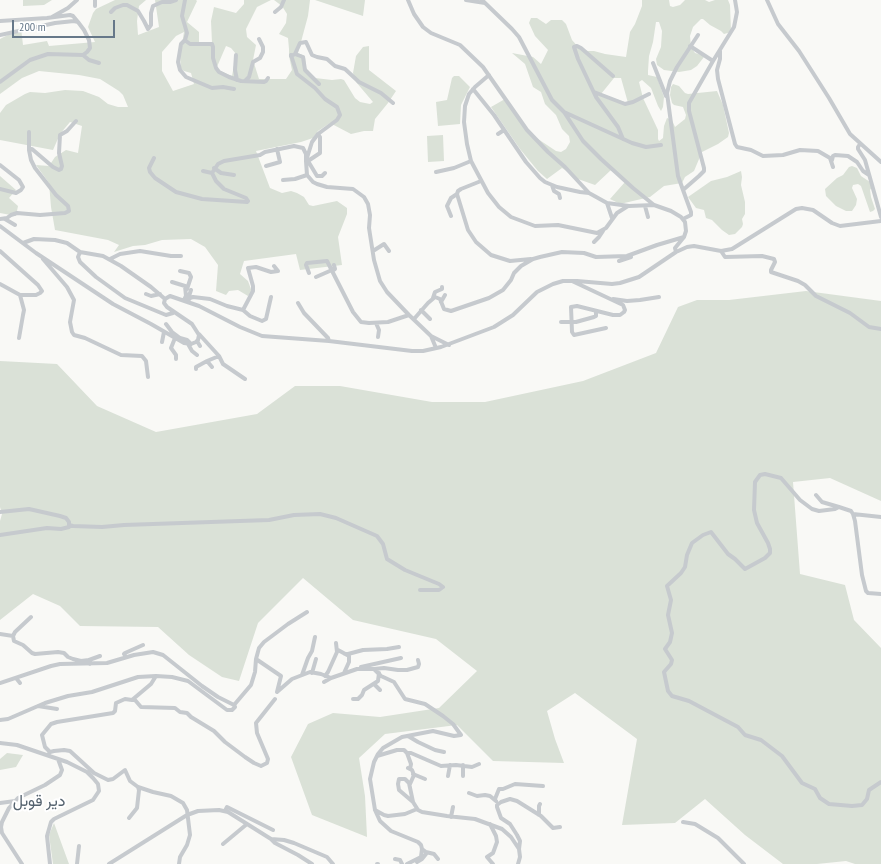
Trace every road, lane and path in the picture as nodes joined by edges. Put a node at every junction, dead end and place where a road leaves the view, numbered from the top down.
1 (77, 0) edge
2 (95, 0) edge
3 (176, 0) edge
4 (185, 0) edge
5 (284, 0) edge
6 (408, 0) edge
7 (466, 0) edge
8 (734, 0) edge
9 (767, 0) edge
10 (484, 1) edge
11 (95, 6) dead end
12 (111, 12) dead end
13 (274, 12) dead end
14 (52, 18) junction
15 (0, 21) edge
16 (78, 22) junction
17 (0, 35) edge
18 (698, 35) dead end
19 (259, 39) dead end
20 (185, 40) junction
21 (690, 46) junction
22 (720, 51) junction
23 (83, 54) junction
24 (236, 55) dead end
25 (293, 55) junction
26 (713, 61) junction
27 (99, 63) dead end
28 (653, 63) dead end
29 (490, 75) junction
30 (613, 76) dead end
31 (268, 78) dead end
32 (237, 80) junction
33 (245, 81) junction
34 (0, 82) edge
35 (319, 84) dead end
36 (234, 89) dead end
37 (473, 89) junction
38 (593, 92) junction
39 (649, 94) dead end
40 (666, 99) junction
41 (393, 104) dead end
42 (564, 112) junction
43 (76, 121) dead end
44 (504, 130) junction
45 (29, 132) dead end
46 (318, 134) junction
47 (498, 134) dead end
48 (623, 139) junction
49 (860, 144) junction
50 (661, 145) dead end
51 (310, 146) junction
52 (300, 147) junction
53 (277, 149) junction
54 (29, 150) junction
55 (314, 157) junction
56 (154, 158) dead end
57 (832, 160) junction
58 (307, 161) junction
59 (471, 161) junction
60 (881, 162) edge
61 (0, 165) edge
62 (266, 166) dead end
63 (312, 166) junction
64 (833, 166) dead end
65 (214, 168) junction
66 (203, 171) dead end
67 (436, 172) dead end
68 (325, 173) dead end
69 (212, 174) junction
70 (234, 175) dead end
71 (307, 175) junction
72 (869, 175) junction
73 (283, 180) dead end
74 (480, 181) junction
75 (552, 185) junction
76 (0, 189) edge
77 (683, 190) junction
78 (589, 193) junction
79 (457, 194) junction
80 (560, 198) dead end
81 (607, 203) junction
82 (654, 205) junction
83 (628, 206) junction
84 (645, 206) junction
85 (451, 216) dead end
86 (648, 217) dead end
87 (612, 218) junction
88 (881, 218) edge
89 (2, 219) edge
90 (683, 219) junction
91 (881, 221) edge
92 (15, 225) dead end
93 (0, 226) edge
94 (603, 231) junction
95 (684, 237) junction
96 (594, 242) dead end
97 (23, 243) junction
98 (0, 251) edge
99 (373, 251) junction
100 (389, 251) dead end
101 (721, 251) junction
102 (80, 252) junction
103 (676, 252) junction
104 (636, 253) junction
105 (41, 256) junction
106 (181, 256) dead end
107 (110, 258) junction
108 (533, 259) junction
109 (619, 261) dead end
110 (334, 265) dead end
111 (274, 266) dead end
112 (332, 270) junction
113 (180, 271) dead end
114 (309, 273) dead end
115 (316, 277) dead end
116 (572, 281) junction
117 (172, 282) dead end
118 (0, 284) edge
119 (442, 287) dead end
120 (189, 290) junction
121 (146, 294) dead end
122 (160, 294) junction
123 (20, 295) junction
124 (445, 295) dead end
125 (270, 297) dead end
126 (607, 297) junction
127 (659, 297) dead end
128 (433, 298) junction
129 (165, 299) junction
130 (187, 301) junction
131 (441, 302) junction
132 (298, 303) dead end
133 (243, 310) junction
134 (421, 310) junction
135 (596, 312) junction
136 (173, 313) junction
137 (409, 316) junction
138 (414, 319) junction
139 (430, 319) dead end
140 (562, 322) dead end
141 (572, 322) junction
142 (376, 323) junction
143 (166, 324) dead end
144 (606, 328) dead end
145 (881, 329) edge
146 (197, 331) junction
147 (164, 332) junction
148 (431, 336) junction
149 (378, 337) dead end
150 (19, 338) dead end
151 (175, 338) junction
152 (197, 341) junction
153 (329, 341) junction
154 (162, 342) dead end
155 (189, 344) junction
156 (449, 345) junction
157 (200, 346) dead end
158 (436, 348) junction
159 (197, 354) dead end
160 (219, 356) junction
161 (176, 359) dead end
162 (207, 361) junction
163 (212, 367) dead end
164 (196, 369) dead end
165 (148, 376) dead end
166 (245, 379) dead end
167 (816, 495) dead end
168 (839, 507) junction
169 (0, 512) edge
170 (853, 514) junction
171 (881, 517) edge
172 (69, 525) junction
173 (0, 535) edge
174 (420, 590) dead end
175 (881, 594) edge
176 (308, 612) dead end
177 (298, 617) junction
178 (32, 618) dead end
179 (288, 628) dead end
180 (0, 634) edge
181 (14, 636) junction
182 (315, 637) dead end
183 (336, 643) dead end
184 (143, 645) dead end
185 (399, 647) dead end
186 (338, 650) junction
187 (346, 655) junction
188 (100, 656) dead end
189 (126, 657) junction
190 (401, 658) dead end
191 (256, 659) junction
192 (316, 660) dead end
193 (418, 660) dead end
194 (90, 662) junction
195 (357, 669) junction
196 (374, 669) junction
197 (312, 672) junction
198 (336, 672) dead end
199 (379, 673) junction
200 (343, 674) junction
201 (302, 675) junction
202 (156, 676) junction
203 (325, 676) junction
204 (119, 677) dead end
205 (16, 678) junction
206 (332, 678) junction
207 (121, 682) junction
208 (324, 682) dead end
209 (0, 683) edge
210 (20, 683) dead end
211 (374, 684) junction
212 (380, 690) dead end
213 (275, 699) dead end
214 (353, 699) dead end
215 (132, 700) junction
216 (234, 704) junction
217 (38, 706) junction
218 (57, 709) dead end
219 (0, 720) edge
220 (408, 736) junction
221 (0, 743) edge
222 (444, 752) dead end
223 (406, 753) junction
224 (49, 754) junction
225 (377, 756) junction
226 (58, 759) junction
227 (478, 764) dead end
228 (450, 765) junction
229 (463, 765) junction
230 (413, 774) junction
231 (448, 776) dead end
232 (463, 776) dead end
233 (425, 779) dead end
234 (881, 782) edge
235 (410, 784) junction
236 (543, 786) dead end
237 (138, 787) junction
238 (469, 793) dead end
239 (495, 799) junction
240 (16, 801) junction
241 (413, 802) junction
242 (0, 803) edge
243 (540, 804) dead end
244 (497, 805) junction
245 (453, 807) dead end
246 (417, 809) junction
247 (225, 810) junction
248 (375, 810) junction
249 (187, 815) junction
250 (539, 815) junction
251 (451, 817) junction
252 (129, 818) dead end
253 (683, 822) dead end
254 (247, 824) junction
255 (490, 824) junction
256 (560, 827) dead end
257 (273, 830) dead end
258 (271, 839) junction
259 (223, 844) dead end
260 (79, 846) dead end
261 (519, 849) junction
262 (424, 851) junction
263 (395, 859) dead end
264 (438, 859) dead end
265 (22, 864) edge
266 (50, 864) edge
267 (77, 864) edge
268 (109, 864) edge
269 (179, 864) edge
270 (312, 864) edge
271 (333, 864) edge
272 (402, 864) edge
273 (407, 864) edge
274 (411, 864) edge
275 (493, 864) edge
276 (518, 864) edge
277 (744, 864) edge

1 - 14 street
2 - 11 street
3 - 12 street
4 - 20 street
5 - 13 street
6 - 29 street
7 - 10 street
8 - 22 street
9 - 49 street
10 - 42 street
14 - 15 street
14 - 16 street
16 - 17 street
16 - 23 street
18 - 21 street
19 - 33 street
20 - 32 street
20 - 36 street
21 - 26 street
21 - 40 street
22 - 26 street
22 - 57 street
23 - 27 street
23 - 34 street
24 - 32 street
25 - 35 street
25 - 41 street
25 - 46 street
26 - 77 street
28 - 40 street
29 - 37 street
29 - 78 street
30 - 38 street
31 - 33 street
32 - 33 street
37 - 44 street
37 - 59 street
38 - 39 street
38 - 48 street
40 - 77 street
42 - 48 street
42 - 82 street
43 - 54 street
44 - 47 street
44 - 75 street
45 - 54 street
46 - 51 street
46 - 55 street
48 - 50 street
49 - 60 street
49 - 72 street
51 - 52 street
51 - 58 street
52 - 53 street
52 - 58 street
53 - 62 street
53 - 65 street
54 - 89 street
55 - 58 street
55 - 63 street
56 - 69 street
57 - 64 street
57 - 72 street
58 - 63 street
58 - 71 street
59 - 67 street
59 - 74 street
61 - 76 street
63 - 68 street
65 - 69 street
65 - 70 street
66 - 69 street
71 - 73 street
71 - 99 street
72 - 88 street
74 - 79 street
74 - 94 street
75 - 78 street
75 - 80 street
77 - 90 street
78 - 81 street
79 - 85 street
79 - 108 street
81 - 83 street
81 - 87 street
82 - 84 street
82 - 90 street
83 - 84 street
83 - 87 street
84 - 86 street
87 - 94 street
89 - 92 street
90 - 95 street
91 - 101 street
93 - 97 street
94 - 96 street
95 - 103 street
95 - 104 street
97 - 102 street
97 - 105 street
98 - 123 street
99 - 100 street
99 - 137 street
101 - 103 street
101 - 145 street
102 - 107 street
102 - 136 street
103 - 116 street
104 - 108 street
104 - 109 street
105 - 147 street
105 - 165 street
106 - 107 street
107 - 122 street
108 - 131 street
110 - 112 street
111 - 133 street
112 - 114 street
112 - 115 street
112 - 142 street
113 - 120 street
116 - 126 street
116 - 156 street
117 - 120 street
118 - 123 street
119 - 128 street
120 - 130 street
121 - 122 street
122 - 129 street
123 - 150 street
124 - 131 street
125 - 133 street
126 - 127 street
126 - 135 street
128 - 131 street
128 - 134 street
129 - 130 street
129 - 136 street
130 - 133 street
130 - 153 street
132 - 153 street
134 - 138 street
134 - 139 street
135 - 141 street
135 - 141 street
136 - 146 street
137 - 138 street
137 - 142 street
138 - 148 street
140 - 141 street
141 - 144 street
142 - 149 street
143 - 155 street
146 - 152 street
146 - 160 street
147 - 151 street
147 - 154 street
148 - 156 street
148 - 158 street
151 - 155 street
151 - 161 street
152 - 155 street
152 - 157 street
153 - 158 street
155 - 159 street
156 - 158 street
160 - 162 street
160 - 166 street
162 - 163 street
162 - 164 street
167 - 168 street
168 - 170 street
168 - 234 street
169 - 172 street
170 - 171 street
170 - 175 street
172 - 173 street
172 - 174 street
176 - 177 street
177 - 179 street
177 - 191 street
178 - 181 street
180 - 181 street
181 - 194 street
182 - 201 street
183 - 186 street
184 - 189 street
185 - 187 street
186 - 187 street
186 - 203 street
187 - 200 street
188 - 194 street
189 - 194 street
189 - 216 street
190 - 195 street
191 - 201 street
191 - 216 street
192 - 197 street
193 - 196 street
194 - 205 street
195 - 196 street
195 - 200 street
196 - 199 street
197 - 201 street
197 - 203 street
198 - 206 street
199 - 211 street
199 - 220 street
200 - 206 street
202 - 207 street
202 - 215 street
202 - 216 street
203 - 206 street
204 - 207 street
205 - 209 street
205 - 210 street
206 - 208 street
207 - 217 street
211 - 212 street
211 - 214 street
213 - 215 street
215 - 224 street
217 - 218 street
217 - 219 street
220 - 222 street
220 - 225 street
221 - 224 street
223 - 225 street
223 - 228 street
223 - 230 street
224 - 226 street
224 - 237 street
225 - 248 street
226 - 240 street
226 - 266 street
227 - 229 street
228 - 229 street
228 - 231 street
229 - 232 street
230 - 233 street
230 - 235 street
235 - 241 street
235 - 241 street
236 - 239 street
237 - 249 street
237 - 252 street
238 - 239 street
239 - 244 street
240 - 242 street
240 - 265 street
241 - 246 street
243 - 250 street
244 - 250 street
244 - 261 street
245 - 251 street
246 - 248 street
246 - 251 street
247 - 249 street
247 - 254 street
247 - 257 street
248 - 262 street
249 - 268 street
249 - 269 street
250 - 256 street
251 - 255 street
253 - 277 street
254 - 258 street
254 - 259 street
255 - 261 street
255 - 275 street
258 - 270 street
258 - 271 street
260 - 267 street
261 - 276 street
262 - 264 street
262 - 273 street
262 - 274 street
263 - 272 street

